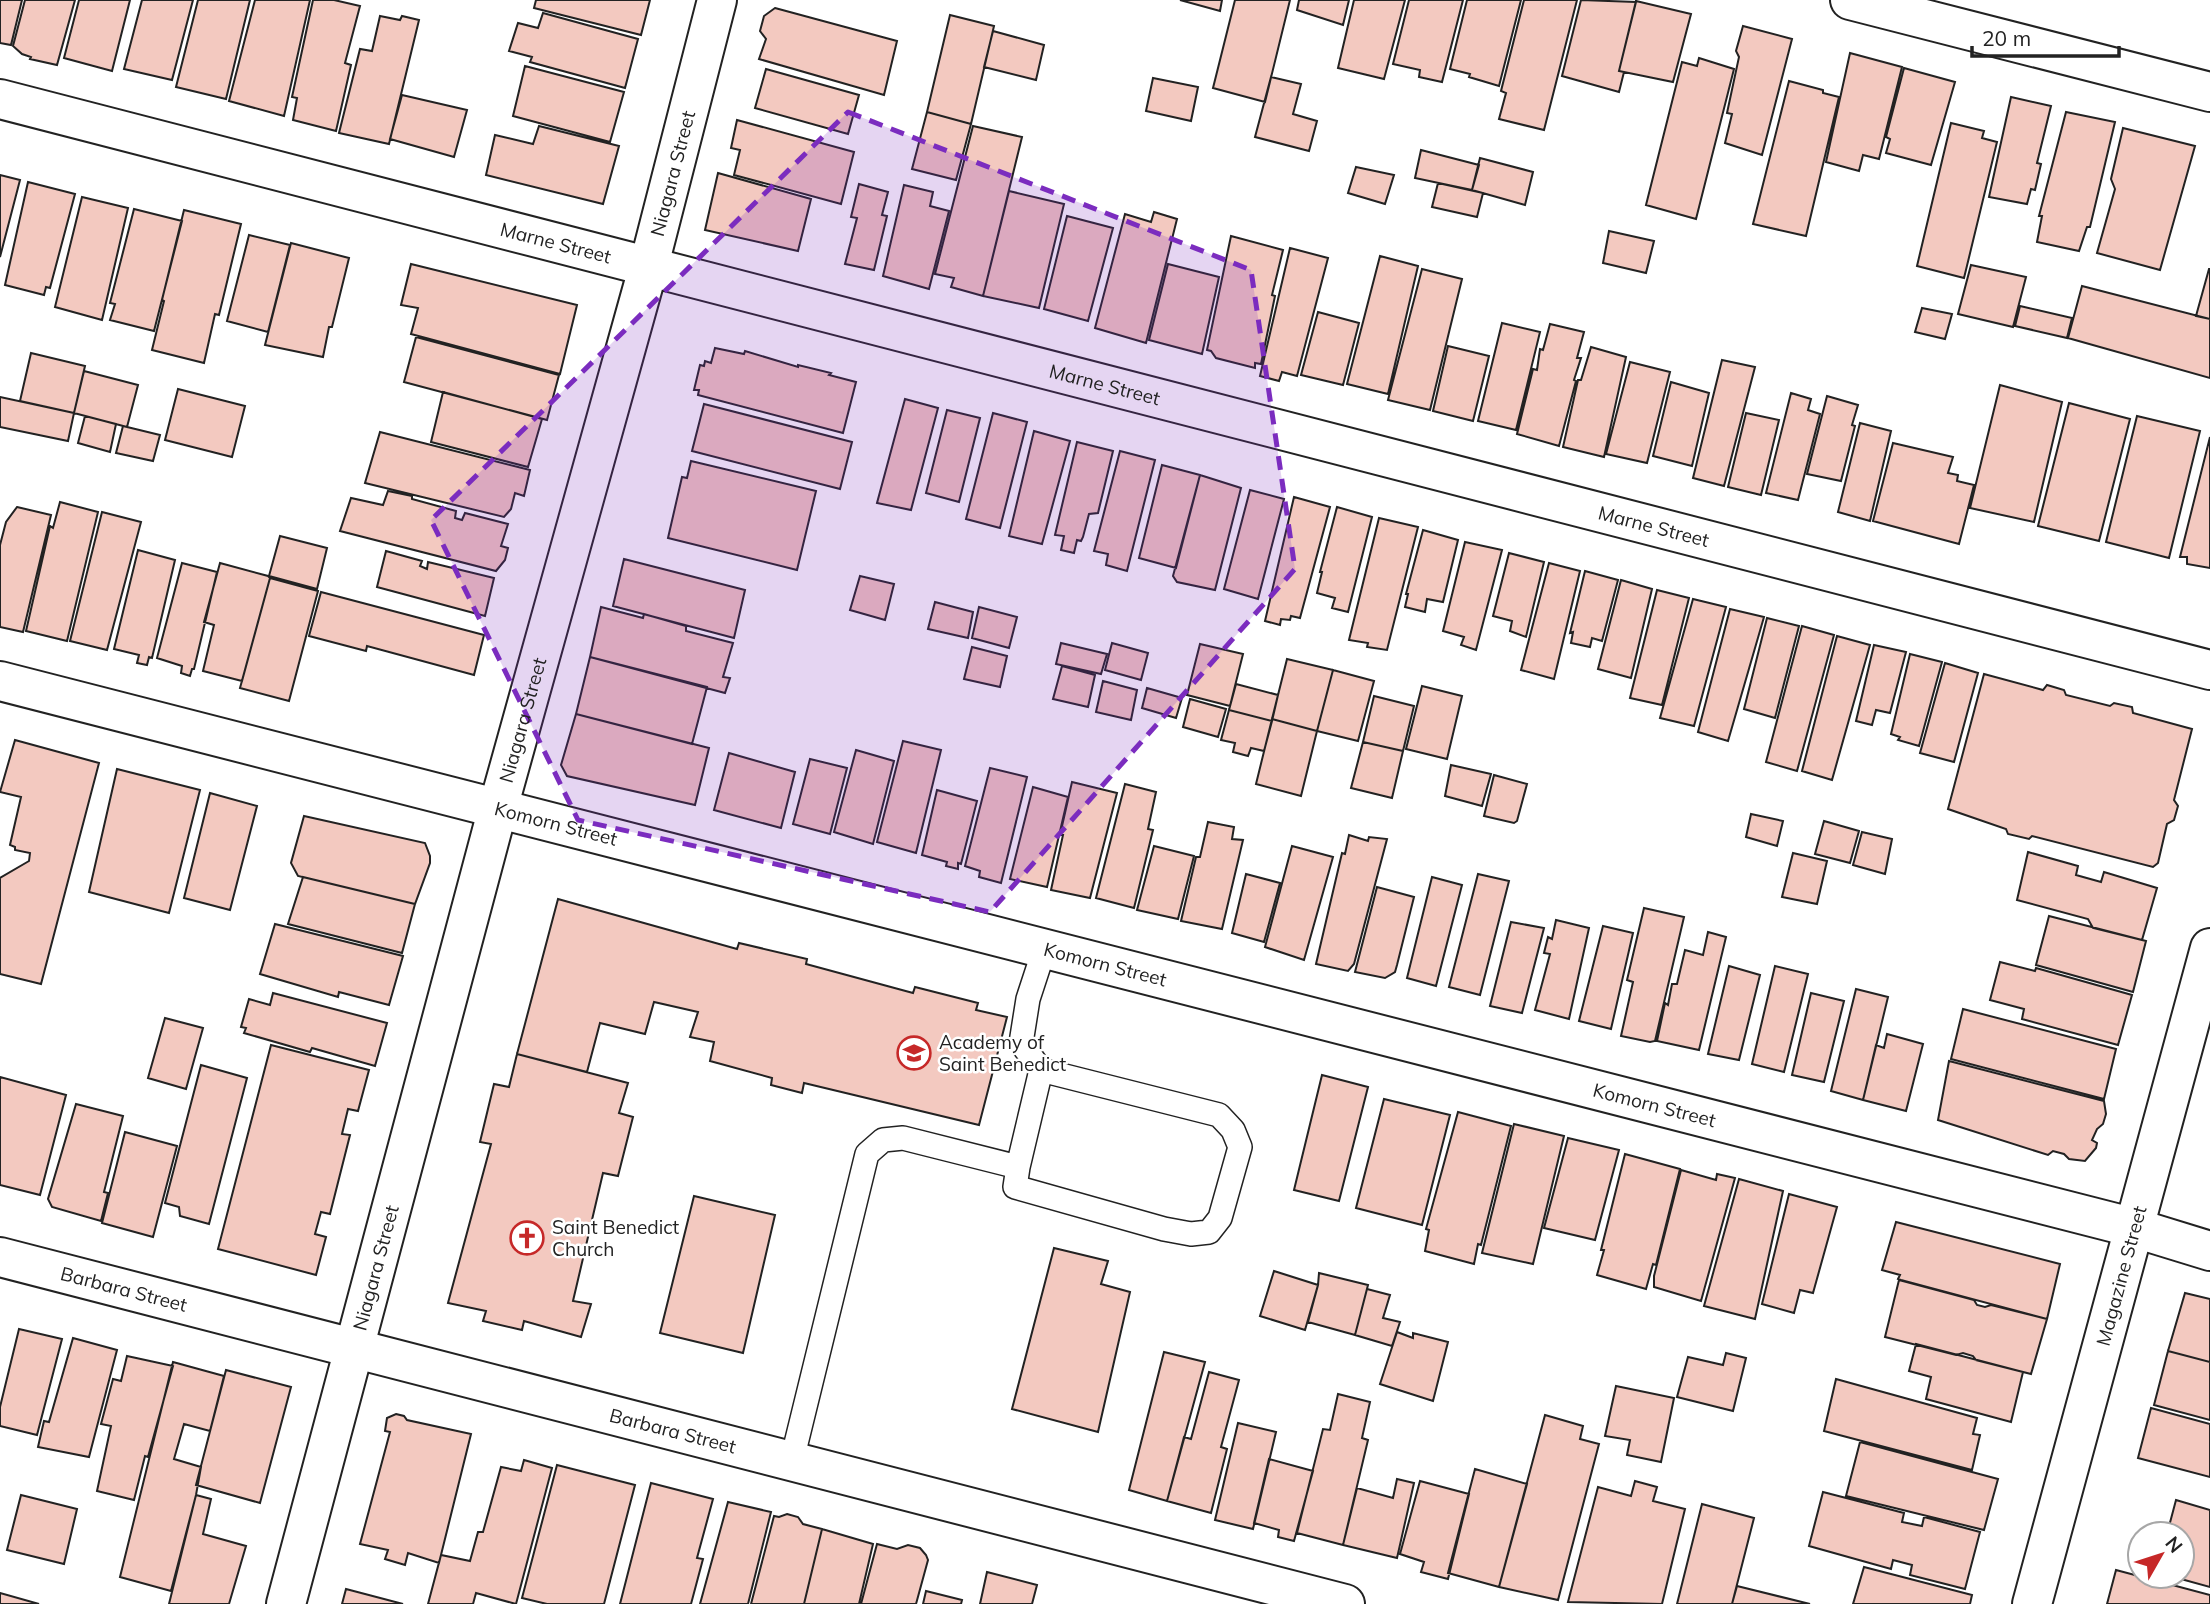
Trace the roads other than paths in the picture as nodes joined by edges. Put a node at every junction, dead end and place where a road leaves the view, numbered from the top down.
1 (716, 0) edge
2 (1850, 0) edge
3 (2210, 92) edge
4 (0, 99) edge
5 (649, 265) junction
6 (2210, 670) edge
7 (0, 681) edge
8 (498, 808) junction
9 (1045, 947) junction
10 (2210, 948) edge
11 (1041, 1070) junction
12 (1018, 1167) junction
13 (2135, 1228) junction
14 (2210, 1251) edge
15 (0, 1256) edge
16 (354, 1347) junction
17 (792, 1460) junction
18 (286, 1604) edge
19 (1345, 1604) edge
20 (2032, 1604) edge

1 - 5 street, Niagara Street
2 - 3 street
4 - 5 street, Marne Street
5 - 6 street, Marne Street
5 - 8 street, Niagara Street
7 - 8 street, Komorn Street
8 - 9 street, Komorn Street
8 - 16 street, Niagara Street
9 - 11 lane
9 - 13 street, Komorn Street
10 - 13 street, Magazine Street
11 - 12 lane
11 - 12 lane
12 - 17 lane
13 - 14 street, Komorn Street
13 - 20 street, Magazine Street
15 - 16 street, Barbara Street
16 - 17 street, Barbara Street
16 - 18 street, Niagara Street
17 - 19 street, Barbara Street

